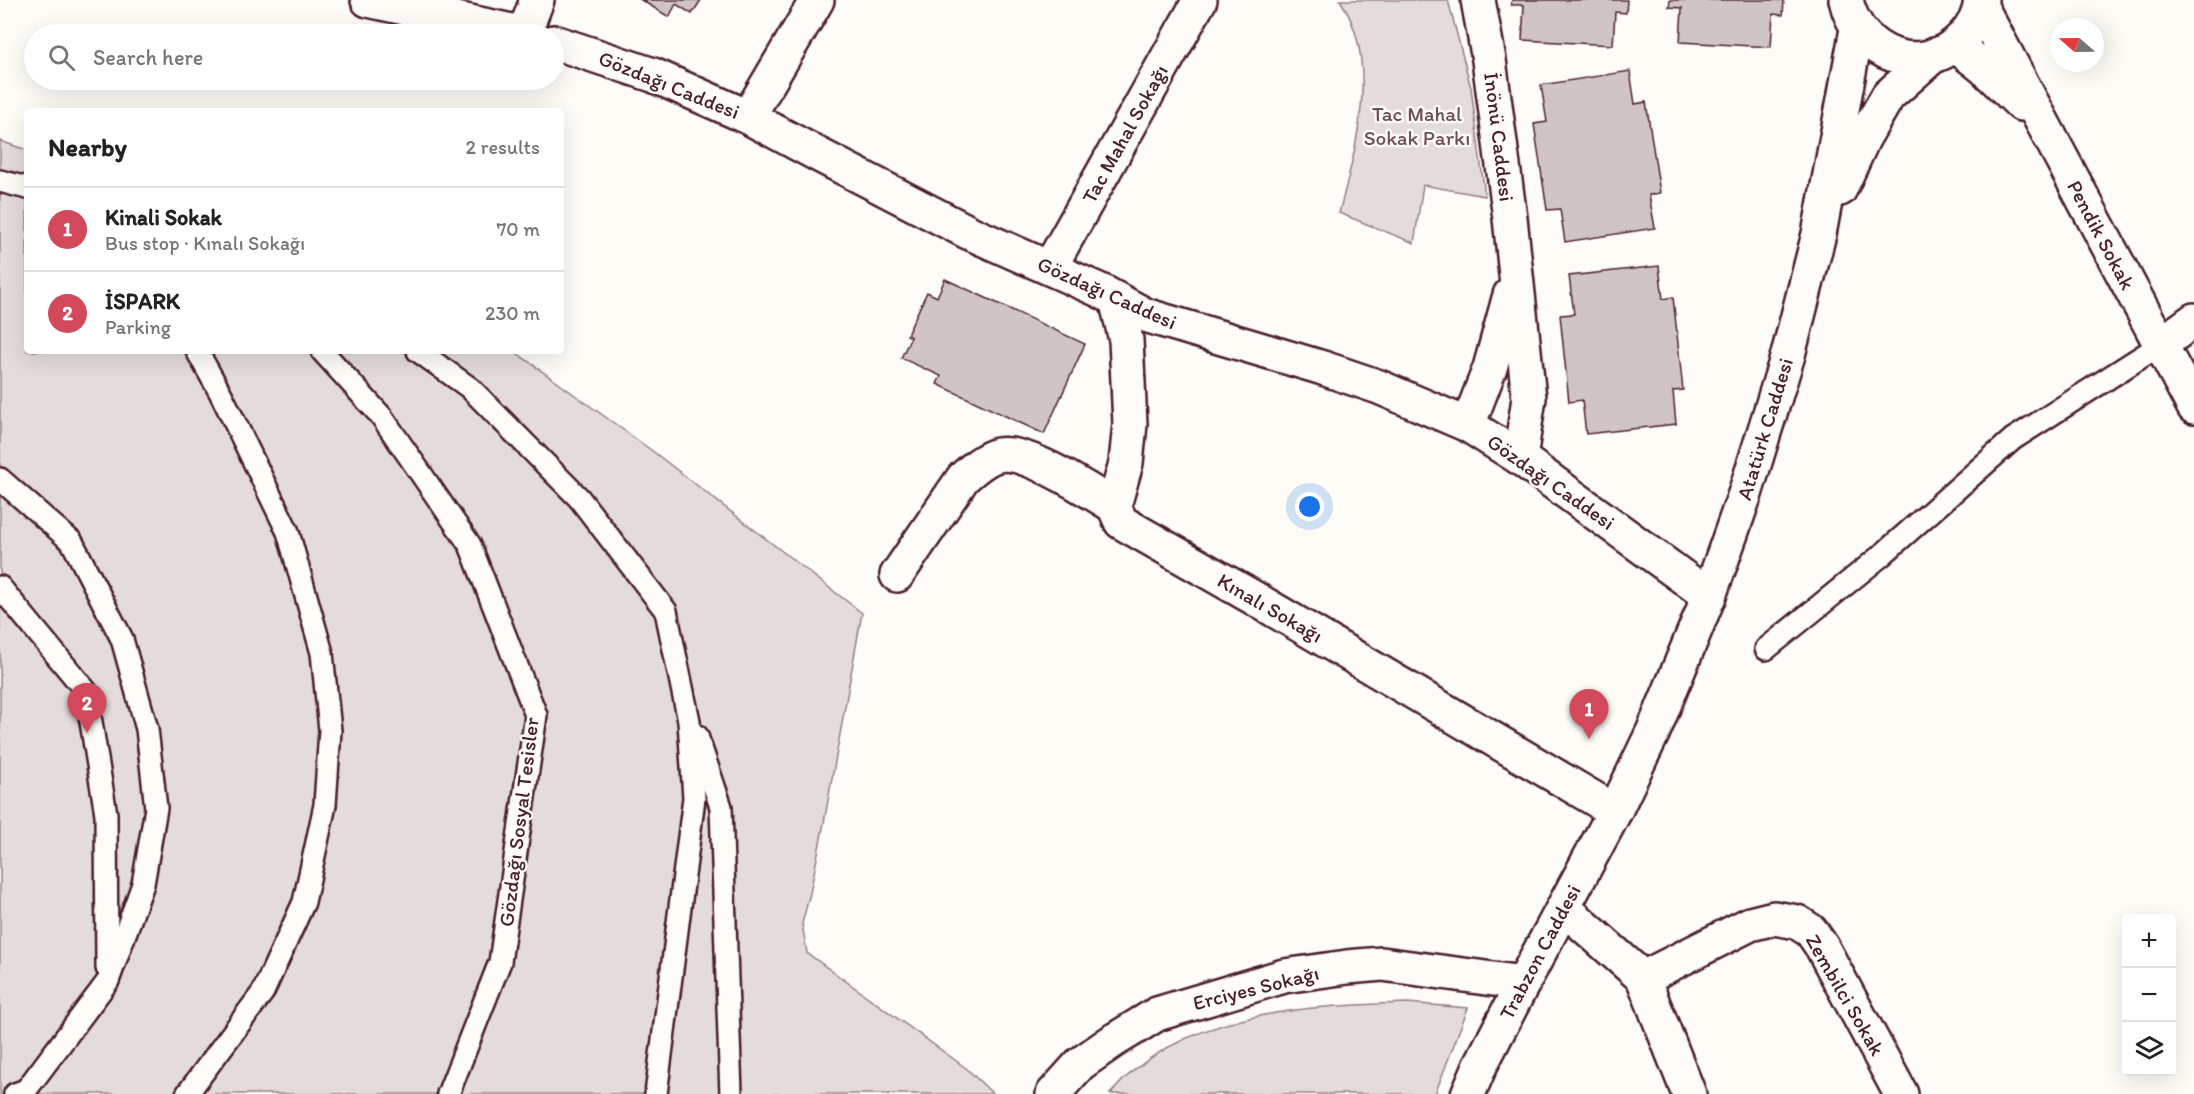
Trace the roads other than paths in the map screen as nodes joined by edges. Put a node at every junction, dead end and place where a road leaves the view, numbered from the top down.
1 (368, 0) edge
2 (537, 0) edge
3 (817, 0) edge
4 (1200, 0) edge
5 (1478, 0) edge
6 (1981, 3) edge
7 (1852, 15) edge
8 (479, 24) edge
9 (529, 24) edge
10 (564, 45) edge
11 (1945, 50) junction
12 (748, 117) junction
13 (2041, 124) junction
14 (0, 181) edge
15 (24, 187) edge
16 (1819, 234) junction
17 (1050, 267) junction
18 (1516, 276) junction
19 (1116, 299) junction
20 (2194, 320) edge
21 (2160, 345) junction
22 (199, 354) edge
23 (325, 354) edge
24 (422, 354) edge
25 (2194, 407) edge
26 (1468, 425) junction
27 (1520, 458) junction
28 (0, 480) edge
29 (1114, 506) junction
30 (897, 575) dead end
31 (0, 587) edge
32 (1709, 596) junction
33 (1766, 649) dead end
34 (684, 695) junction
35 (1615, 811) junction
36 (1564, 908) junction
37 (1642, 978) junction
38 (108, 981) junction
39 (1523, 983) junction
40 (15, 1094) edge
41 (187, 1094) edge
42 (448, 1094) edge
43 (656, 1094) edge
44 (731, 1094) edge
45 (1053, 1094) edge
46 (1468, 1094) edge
47 (1689, 1094) edge
48 (1901, 1094) edge

1 - 8 street
2 - 9 street
3 - 12 street
4 - 17 street, Tac Mahal Sokağı
5 - 18 street, İnönü Caddesi
6 - 11 street
6 - 13 street, Pendik Sokak
7 - 11 street
7 - 16 street, Atatürk Caddesi
10 - 12 street, Gözdağı Caddesi
11 - 13 street, Pendik Sokak
11 - 16 street
12 - 17 street, Gözdağı Caddesi
13 - 21 street, Pendik Sokak
14 - 15 lane
16 - 32 street, Atatürk Caddesi
17 - 19 street, Gözdağı Caddesi
18 - 26 street
18 - 27 street, İnönü Caddesi
19 - 26 street, Gözdağı Caddesi
19 - 29 street
20 - 21 street
21 - 25 street, Pendik Sokak
21 - 33 lane
22 - 41 lane
23 - 42 lane, Gözdağı Sosyal Tesisler
24 - 34 lane
26 - 27 street, Gözdağı Caddesi
27 - 32 street, Gözdağı Caddesi
28 - 38 lane
29 - 30 street
29 - 35 street, Kınalı Sokağı
31 - 38 lane
32 - 35 street, Atatürk Caddesi
34 - 43 lane
34 - 44 lane
35 - 36 street, Trabzon Caddesi
36 - 37 street
36 - 39 street, Trabzon Caddesi
37 - 47 street
37 - 48 street, Zembilci Sokak
38 - 40 lane
39 - 45 street, Erciyes Sokağı
39 - 46 street, Trabzon Caddesi

